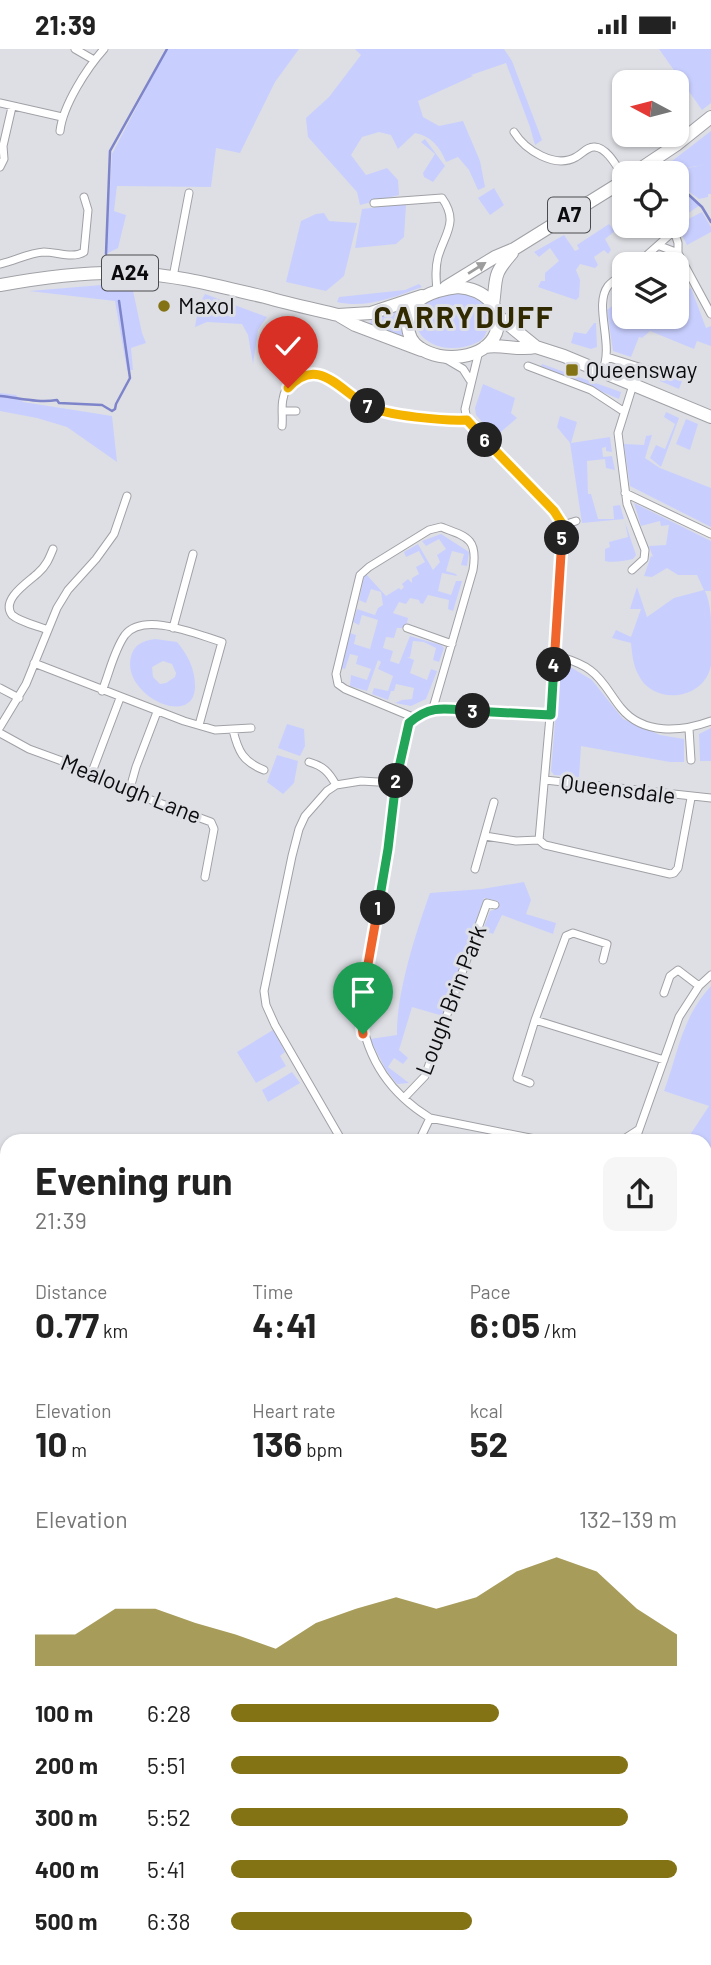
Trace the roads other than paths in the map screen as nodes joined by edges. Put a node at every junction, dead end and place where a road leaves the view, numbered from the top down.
1 (75, 49) edge
2 (104, 49) edge
3 (94, 60) junction
4 (0, 103) edge
5 (12, 107) junction
6 (62, 117) junction
7 (711, 117) edge
8 (60, 131) dead end
9 (514, 132) dead end
10 (612, 161) edge
11 (652, 161) edge
12 (0, 167) edge
13 (612, 187) edge
14 (189, 193) dead end
15 (84, 197) dead end
16 (374, 202) dead end
17 (660, 246) junction
18 (514, 249) junction
19 (652, 252) edge
20 (675, 252) edge
21 (678, 252) edge
22 (0, 264) edge
23 (689, 273) edge
24 (173, 277) junction
25 (612, 282) edge
26 (0, 285) edge
27 (436, 291) junction
28 (496, 310) junction
29 (711, 314) edge
30 (338, 315) junction
31 (536, 348) junction
32 (421, 349) junction
33 (482, 349) junction
34 (439, 356) junction
35 (607, 357) junction
36 (527, 366) dead end
37 (602, 372) junction
38 (658, 373) dead end
39 (470, 384) junction
40 (633, 385) junction
41 (283, 411) junction
42 (296, 411) dead end
43 (624, 411) junction
44 (711, 417) edge
45 (467, 420) junction
46 (282, 426) dead end
47 (625, 493) junction
48 (128, 496) dead end
49 (576, 521) dead end
50 (563, 525) junction
51 (711, 534) edge
52 (53, 549) dead end
53 (193, 554) dead end
54 (632, 571) dead end
55 (173, 628) junction
56 (407, 628) dead end
57 (48, 630) junction
58 (452, 644) junction
59 (555, 655) junction
60 (34, 663) junction
61 (0, 688) edge
62 (102, 691) junction
63 (19, 698) junction
64 (120, 698) junction
65 (433, 708) junction
66 (157, 712) junction
67 (551, 715) junction
68 (415, 718) junction
69 (711, 721) edge
70 (199, 725) junction
71 (0, 727) edge
72 (251, 728) dead end
73 (689, 729) junction
74 (233, 730) junction
75 (0, 733) edge
76 (691, 760) dead end
77 (309, 762) dead end
78 (264, 770) dead end
79 (92, 772) junction
80 (545, 780) junction
81 (396, 783) junction
82 (336, 785) junction
83 (129, 792) junction
84 (691, 797) junction
85 (711, 799) edge
86 (495, 802) dead end
87 (485, 835) junction
88 (539, 840) junction
89 (475, 869) dead end
90 (205, 877) dead end
91 (495, 905) dead end
92 (603, 960) dead end
93 (711, 975) edge
94 (699, 986) junction
95 (664, 993) dead end
96 (535, 1020) junction
97 (664, 1060) junction
98 (530, 1083) dead end
99 (404, 1098) junction
100 (430, 1118) junction
101 (640, 1127) junction
102 (338, 1134) edge
103 (422, 1134) edge
104 (510, 1134) edge
105 (633, 1134) edge
106 (638, 1134) edge

1 - 3 street
2 - 3 street
3 - 6 street
4 - 5 street
5 - 6 street
5 - 12 street
6 - 8 street
7 - 11 highway
9 - 10 street
13 - 18 highway, A7
14 - 24 street
15 - 22 street
16 - 27 street
17 - 19 street
17 - 20 street
17 - 21 street
27 -> 18 highway, A7
18 - 28 highway, A7
23 - 29 street
24 - 26 highway, A24
24 - 30 highway, A24
25 - 35 street
27 - 28 highway, A24
27 - 30 highway, A24
27 - 32 highway
28 - 31 highway, A24
28 - 33 highway
30 - 32 highway, A24
31 - 33 highway, A24
31 - 37 highway, A24
32 - 34 highway, A24
33 - 34 highway, A24
33 - 39 street
34 - 39 street
35 - 37 street
35 - 38 street
36 - 43 street
37 - 40 highway, A24
39 - 45 street
40 - 43 street
40 - 44 highway, A24
41 - 42 street
41 - 45 street
41 - 46 street
43 - 47 street
45 - 50 street
47 - 51 street
47 - 54 street
48 - 57 street
49 - 50 street
50 - 59 street
52 - 57 street
53 - 55 street
55 - 62 street
55 - 70 street
56 - 58 street
57 - 60 street
58 - 65 street
58 - 68 street
59 - 67 street
59 - 73 street
60 - 62 street
60 - 63 street
61 - 63 street
62 - 64 street
63 - 71 street
64 - 66 street
64 - 79 street
65 - 67 street
65 - 68 street
66 - 70 street
66 - 83 street
67 - 80 street
68 - 81 street
69 - 73 street
70 - 74 street
72 - 74 street
73 - 76 street
74 - 78 street
75 - 79 street, Mealough Lane
77 - 82 street
79 - 83 street, Mealough Lane
80 - 84 street, Queensdale
80 - 88 street
81 - 82 street
81 - 99 street
82 - 102 street
83 - 90 street, Mealough Lane
84 - 85 street, Queensdale
84 - 88 street
86 - 87 street
87 - 88 street
87 - 89 street
91 - 99 street, Lough Brin Park
92 - 96 street
93 - 94 street
94 - 95 street
94 - 97 street
96 - 97 street
96 - 98 street
97 - 101 street
99 - 100 street
100 - 103 street
100 - 104 street
101 - 105 street
101 - 106 street

